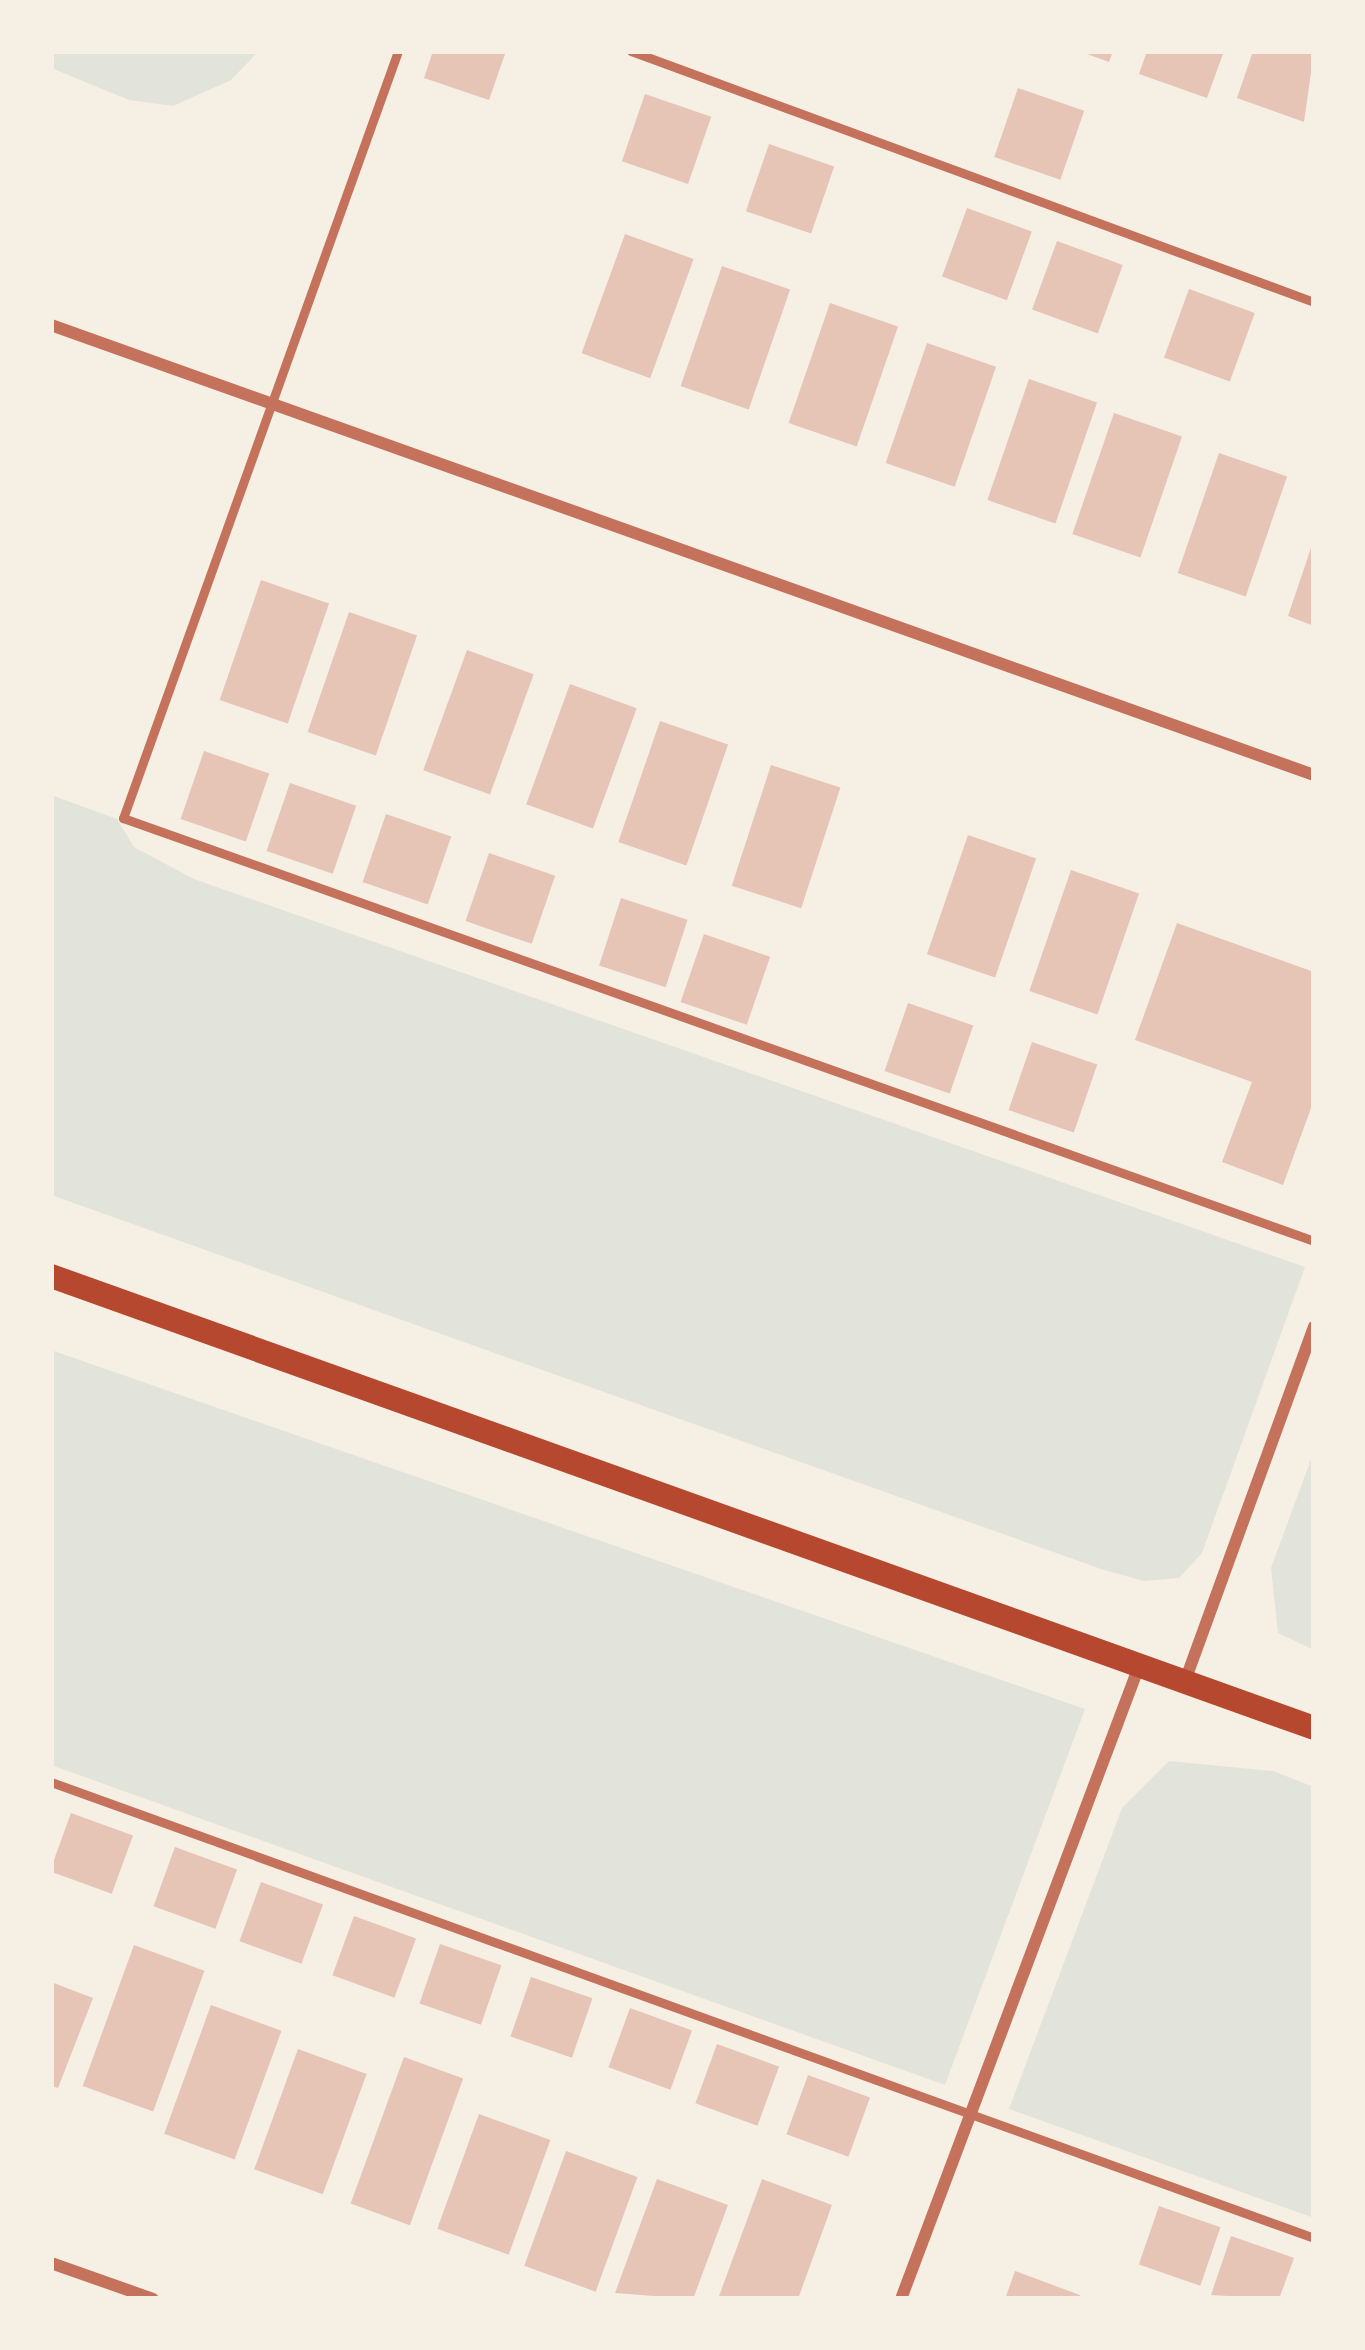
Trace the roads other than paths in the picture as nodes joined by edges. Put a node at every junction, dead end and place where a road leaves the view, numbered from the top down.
1 (398, 51) edge
2 (631, 51) edge
3 (1314, 302) edge
4 (51, 325) edge
5 (271, 404) junction
6 (1314, 775) edge
7 (1314, 1241) edge
8 (51, 1276) edge
9 (1314, 1327) edge
10 (1138, 1666) junction
11 (1185, 1682) junction
12 (1314, 1728) edge
13 (51, 1782) edge
14 (969, 2117) junction
15 (1314, 2238) edge
16 (51, 2263) edge
17 (153, 2299) edge
18 (901, 2299) edge

1 - 5 lane
2 - 3 lane
4 - 5 street
5 - 6 street
5 - 7 lane
8 - 10 main road
9 - 11 street
10 - 11 main road
10 - 14 street
11 - 12 main road
13 - 14 lane
14 - 15 lane
14 - 18 street
16 - 17 street

